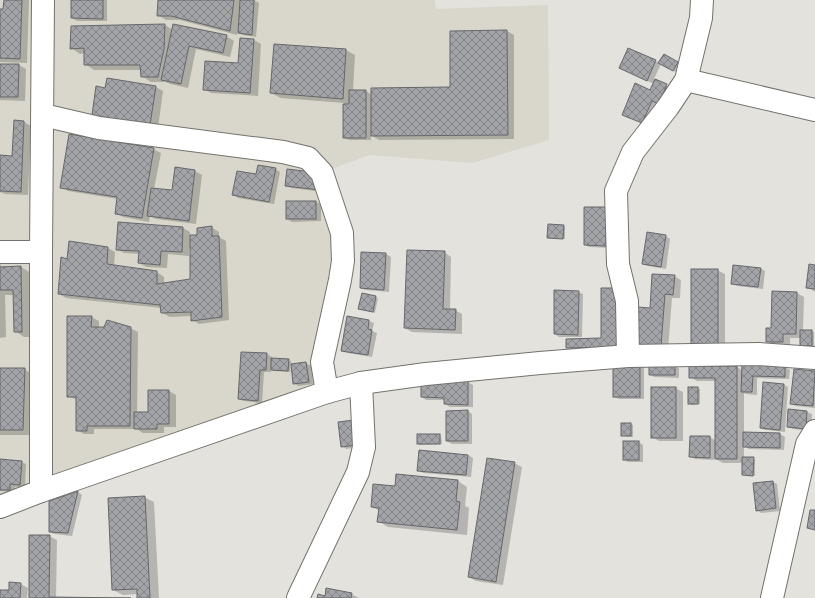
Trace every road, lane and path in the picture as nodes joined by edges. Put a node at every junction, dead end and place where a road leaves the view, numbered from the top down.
1 (43, 0) edge
2 (702, 0) edge
3 (686, 80) junction
4 (815, 110) edge
5 (43, 115) junction
6 (0, 252) edge
7 (41, 252) junction
8 (628, 356) junction
9 (815, 358) edge
10 (361, 383) junction
11 (327, 392) junction
12 (815, 431) edge
13 (41, 490) junction
14 (0, 507) edge
15 (298, 598) edge
16 (772, 598) edge

1 - 5 street
2 - 3 street
3 - 4 street
3 - 8 street
5 - 7 street
5 - 11 street
6 - 7 street
7 - 13 street
8 - 9 street
8 - 10 street
10 - 11 street
10 - 15 street
11 - 13 street
12 - 16 street
13 - 14 street

